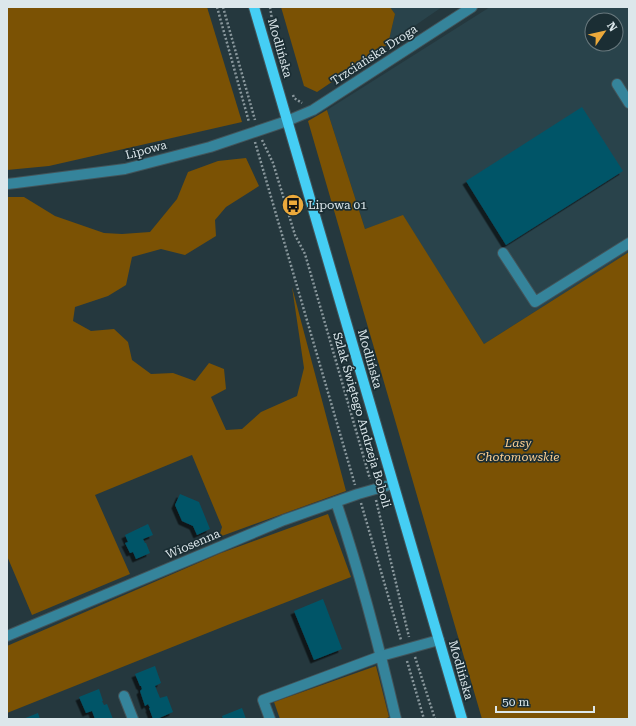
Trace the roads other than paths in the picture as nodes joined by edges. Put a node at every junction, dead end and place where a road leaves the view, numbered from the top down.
1 (254, 7) edge
2 (472, 7) edge
3 (617, 84) dead end
4 (629, 103) edge
5 (288, 121) junction
6 (7, 184) edge
7 (629, 243) edge
8 (503, 253) dead end
9 (393, 484) junction
10 (336, 502) junction
11 (7, 636) edge
12 (439, 640) junction
13 (381, 656) junction
14 (124, 696) dead end
15 (133, 719) edge
16 (270, 719) edge
17 (396, 719) edge
18 (462, 719) edge

1 - 5 main road, Modlińska
2 - 5 street, Trzciańska Droga
3 - 4 street
5 - 6 street, Lipowa
5 - 9 main road, Modlińska
7 - 8 street
9 - 10 street, Wiosenna
9 - 12 main road, Modlińska
10 - 11 street, Wiosenna
10 - 13 street
12 - 13 street
12 - 18 main road, Modlińska
13 - 16 street
13 - 17 street
14 - 15 street

